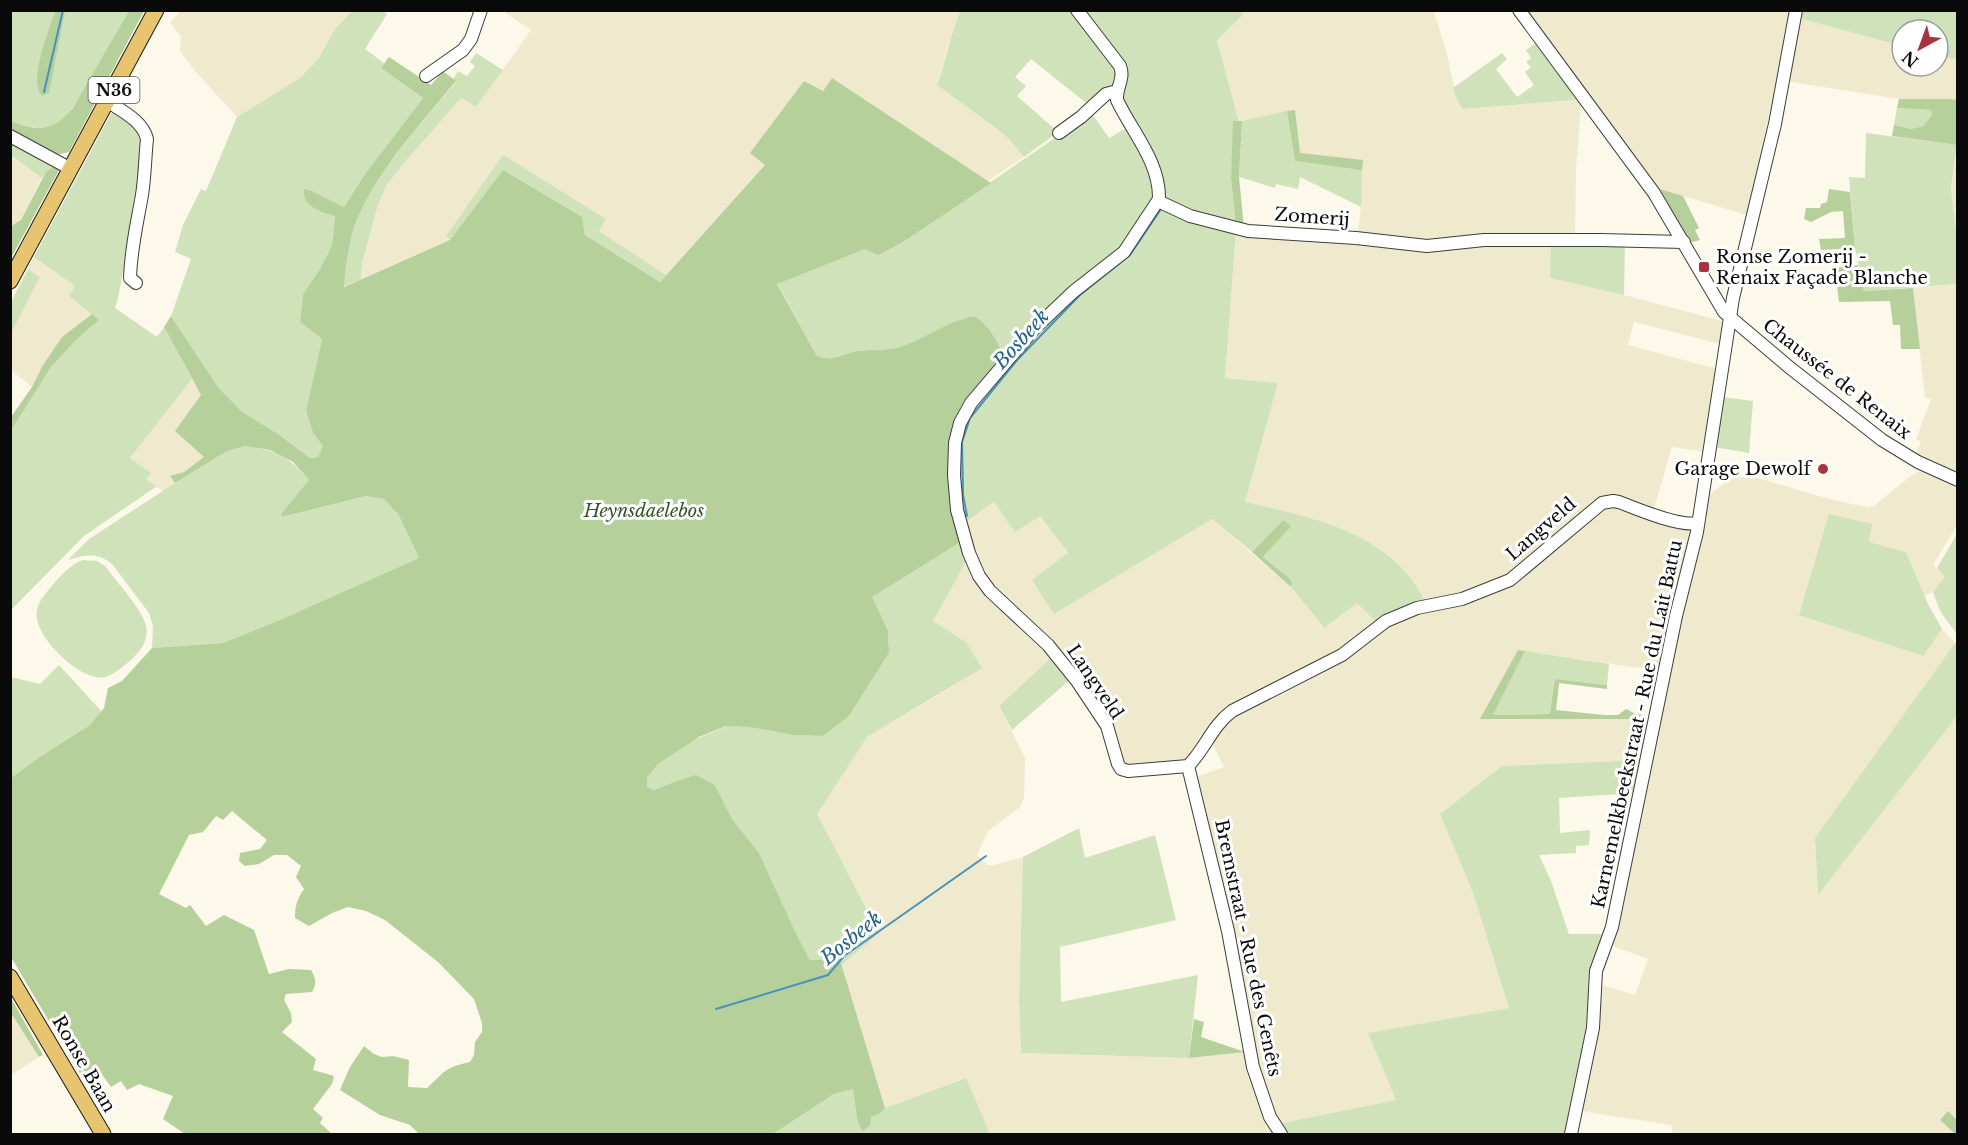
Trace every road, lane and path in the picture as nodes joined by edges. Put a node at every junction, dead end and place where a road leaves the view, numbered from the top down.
1 (156, 10) edge
2 (481, 10) edge
3 (1077, 10) edge
4 (1519, 10) edge
5 (1796, 10) edge
6 (426, 76) dead end
7 (1117, 91) junction
8 (107, 101) junction
9 (1059, 133) dead end
10 (10, 136) edge
11 (71, 169) junction
12 (1158, 201) junction
13 (1684, 242) junction
14 (10, 281) edge
15 (136, 283) dead end
16 (1730, 318) junction
17 (1958, 480) edge
18 (1697, 524) junction
19 (1188, 765) junction
20 (10, 977) edge
21 (103, 1134) edge
22 (1281, 1134) edge
23 (1571, 1134) edge

1 - 8 main road, N36
2 - 6 street
3 - 7 street
4 - 13 street, Chaussée de Renaix
5 - 16 street, Karnemelkbeekstraat - Rue du Lait Battu
7 - 9 street
7 - 12 street
8 - 11 main road, N36
8 - 15 street
10 - 11 street
11 - 14 main road, N36
12 - 13 street, Zomerij
12 - 19 street, Langveld
13 - 16 street, Chaussée de Renaix
16 - 17 street, Chaussée de Renaix
16 - 18 street, Karnemelkbeekstraat - Rue du Lait Battu
18 - 19 street, Langveld
18 - 23 street, Karnemelkbeekstraat - Rue du Lait Battu
19 - 22 street, Bremstraat - Rue des Genêts
20 - 21 main road, Ronse Baan

